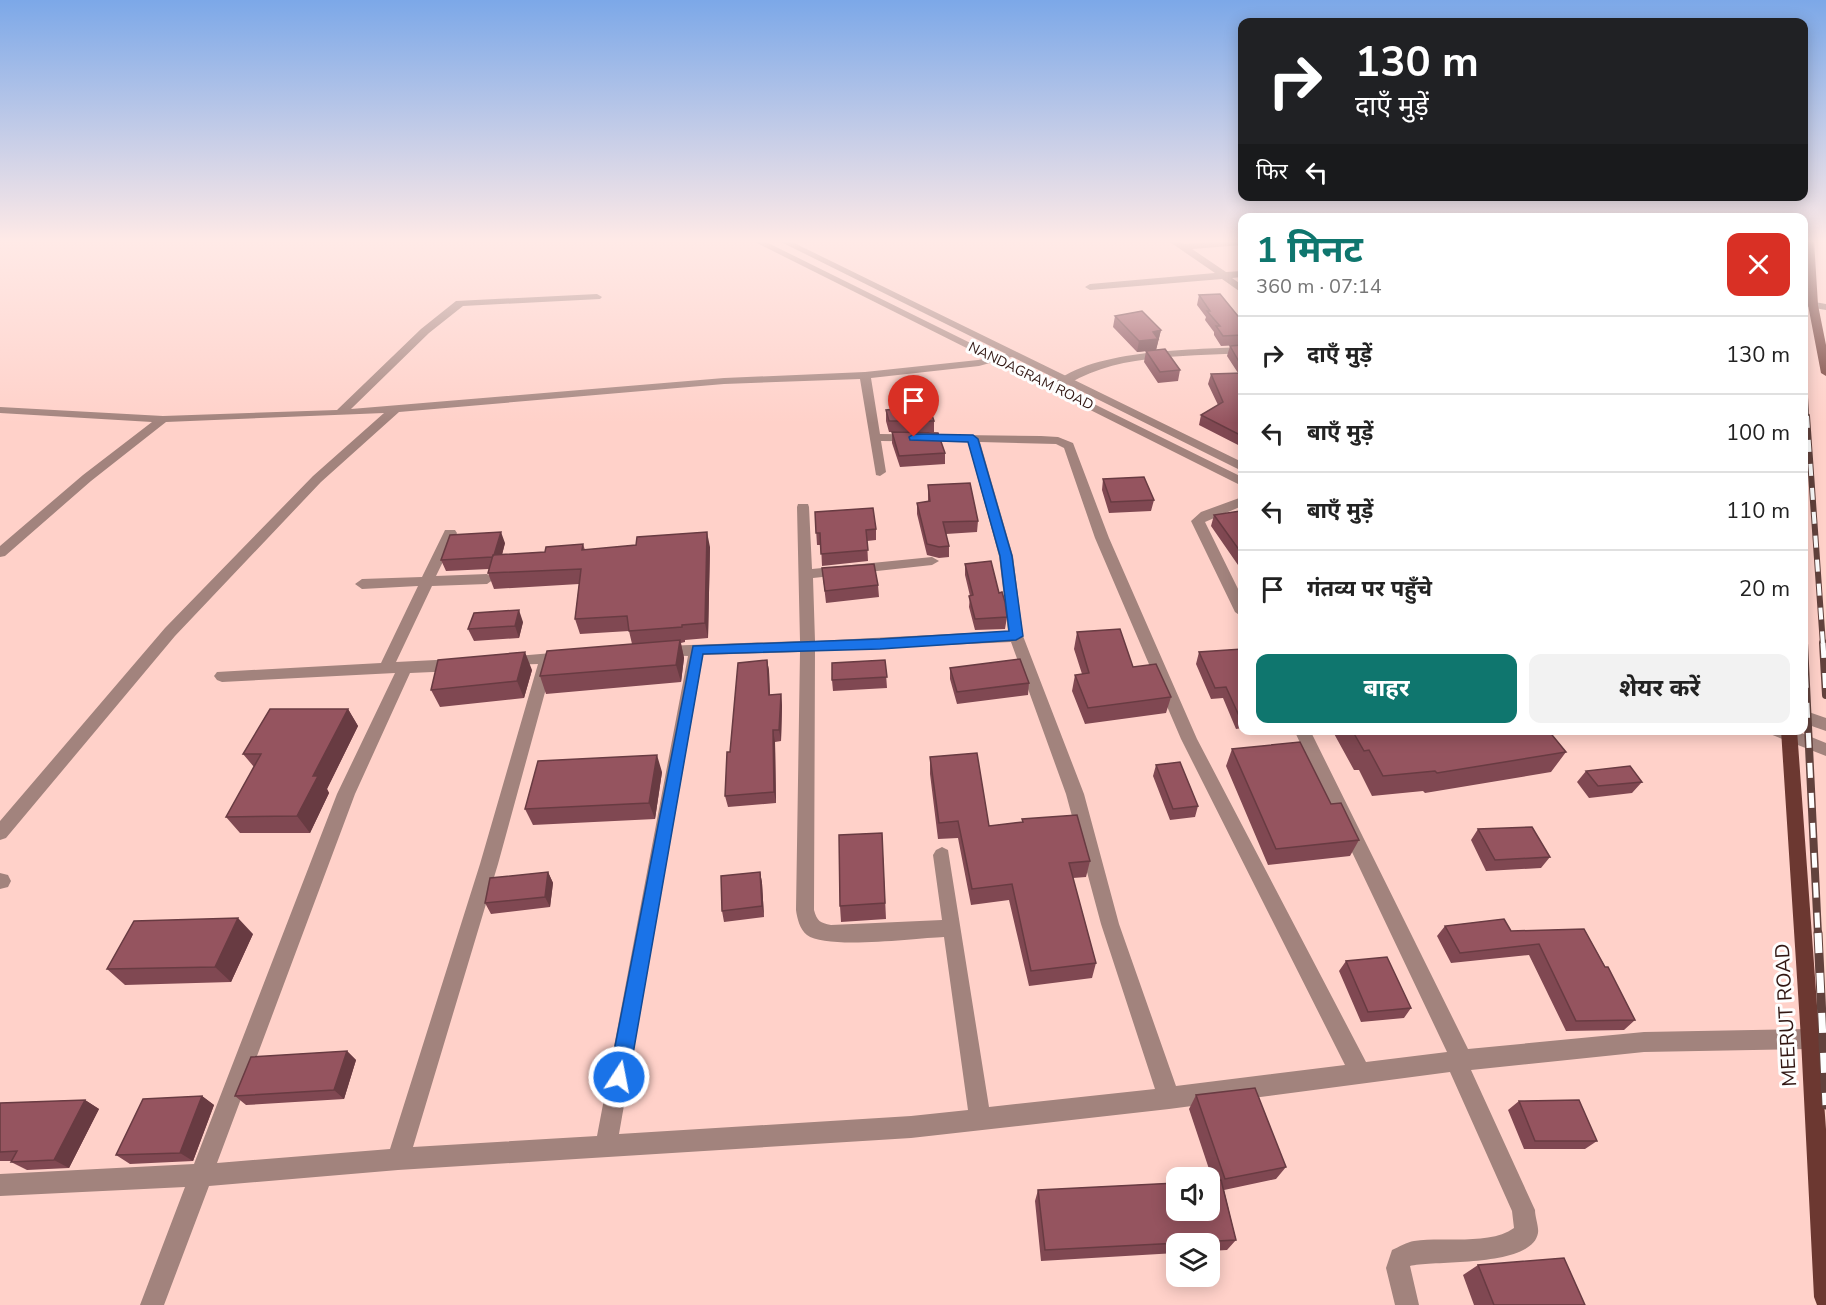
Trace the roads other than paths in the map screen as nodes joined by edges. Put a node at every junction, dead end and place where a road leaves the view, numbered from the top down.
1 (508, 301) edge
2 (879, 301) edge
3 (904, 301) edge
4 (1808, 304) edge
5 (1826, 307) edge
6 (1238, 350) edge
7 (1011, 354) junction
8 (997, 359) junction
9 (1826, 373) edge
10 (865, 375) junction
11 (1067, 380) junction
12 (1055, 388) junction
13 (396, 408) junction
14 (0, 410) edge
15 (340, 413) junction
16 (163, 419) junction
17 (875, 437) junction
18 (973, 439) junction
19 (1238, 465) edge
20 (880, 472) dead end
21 (1238, 480) edge
22 (1238, 503) edge
23 (803, 507) dead end
24 (450, 533) edge
25 (0, 553) edge
26 (932, 561) dead end
27 (806, 574) junction
28 (487, 579) edge
29 (427, 582) junction
30 (362, 584) dead end
31 (1238, 604) edge
32 (1016, 636) junction
33 (808, 646) junction
34 (698, 649) junction
35 (651, 652) edge
36 (581, 656) edge
37 (546, 658) junction
38 (499, 662) edge
39 (476, 663) edge
40 (395, 668) junction
41 (222, 676) dead end
42 (1808, 718) edge
43 (1826, 725) edge
44 (1304, 735) edge
45 (1785, 735) edge
46 (1792, 735) edge
47 (1826, 750) edge
48 (0, 833) edge
49 (942, 855) dead end
50 (952, 928) junction
51 (1811, 1039) junction
52 (1459, 1060) junction
53 (1361, 1074) junction
54 (1169, 1098) junction
55 (980, 1120) junction
56 (606, 1147) junction
57 (398, 1159) junction
58 (203, 1175) junction
59 (0, 1185) edge
60 (1826, 1297) edge
61 (152, 1305) edge
62 (1407, 1305) edge

1 - 15 street
2 - 8 street, NANDAGRAM ROAD
3 - 7 street, NANDAGRAM ROAD
4 - 5 street
4 - 9 main road
6 - 11 street
7 - 8 street
7 - 11 street, NANDAGRAM ROAD
8 - 10 street
8 - 12 street, NANDAGRAM ROAD
10 - 13 street
10 - 17 street
11 - 12 street
11 - 19 street, NANDAGRAM ROAD
12 - 21 street, NANDAGRAM ROAD
13 - 15 street
13 - 48 street
14 - 16 street
15 - 16 street
16 - 25 street
17 - 18 street
17 - 20 street
18 - 32 street
18 - 53 street
22 - 31 street
23 - 27 street
24 - 29 street
26 - 27 street
27 - 33 street
28 - 29 street
29 - 30 street
29 - 40 street
32 - 33 street
32 - 54 street
33 - 34 street
33 - 50 street
34 - 35 street
34 - 56 street
36 - 37 street
37 - 38 street
37 - 57 street
39 - 40 street
40 - 41 street
40 - 58 street
42 - 43 street
44 - 52 street
45 - 51 main road, MEERUT ROAD
46 - 47 street
49 - 50 street
50 - 55 street
51 - 52 street
51 - 60 main road, MEERUT ROAD
52 - 53 street
52 - 62 street
53 - 54 street
54 - 55 street
55 - 56 street
56 - 57 street
57 - 58 street
58 - 59 street
58 - 61 street

